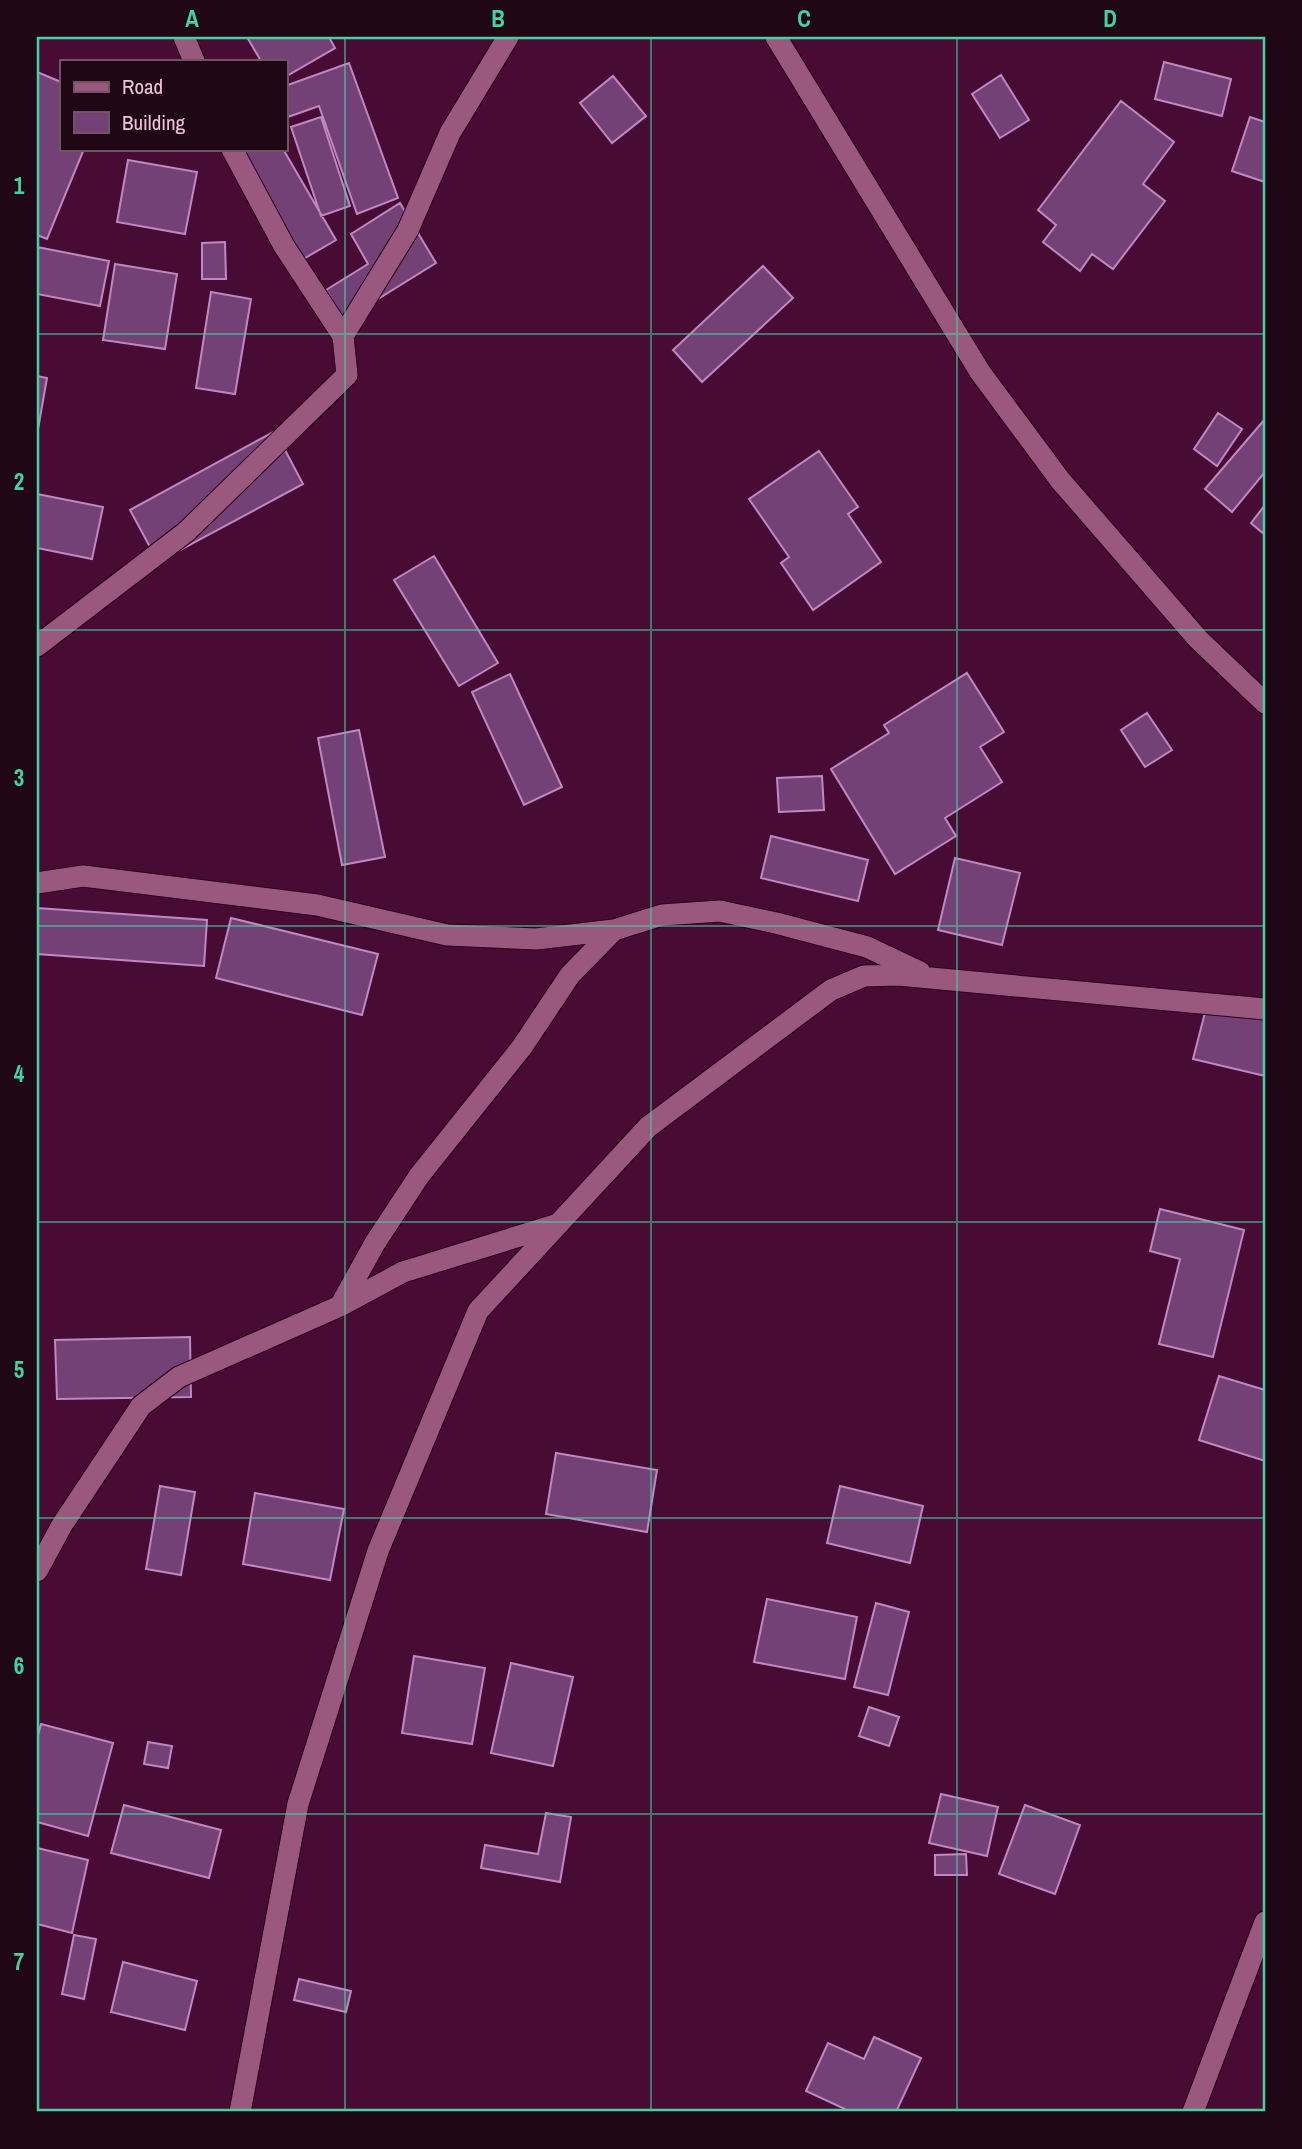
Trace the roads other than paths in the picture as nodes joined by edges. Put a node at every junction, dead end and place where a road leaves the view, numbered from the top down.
1 (184, 37) edge
2 (508, 37) edge
3 (776, 37) edge
4 (194, 60) edge
5 (233, 150) edge
6 (342, 336) junction
7 (37, 646) edge
8 (1265, 703) edge
9 (37, 883) edge
10 (614, 930) junction
11 (935, 979) junction
12 (1265, 1009) edge
13 (557, 1225) junction
14 (340, 1306) junction
15 (37, 1571) edge
16 (1265, 1922) edge
17 (240, 2112) edge
18 (1193, 2112) edge

1 - 4 street
2 - 6 street
3 - 8 street
5 - 6 street
6 - 7 street
9 - 10 street
10 - 11 street
10 - 14 street
11 - 12 street
11 - 13 street
13 - 14 street
13 - 17 street
14 - 15 street
16 - 18 street

